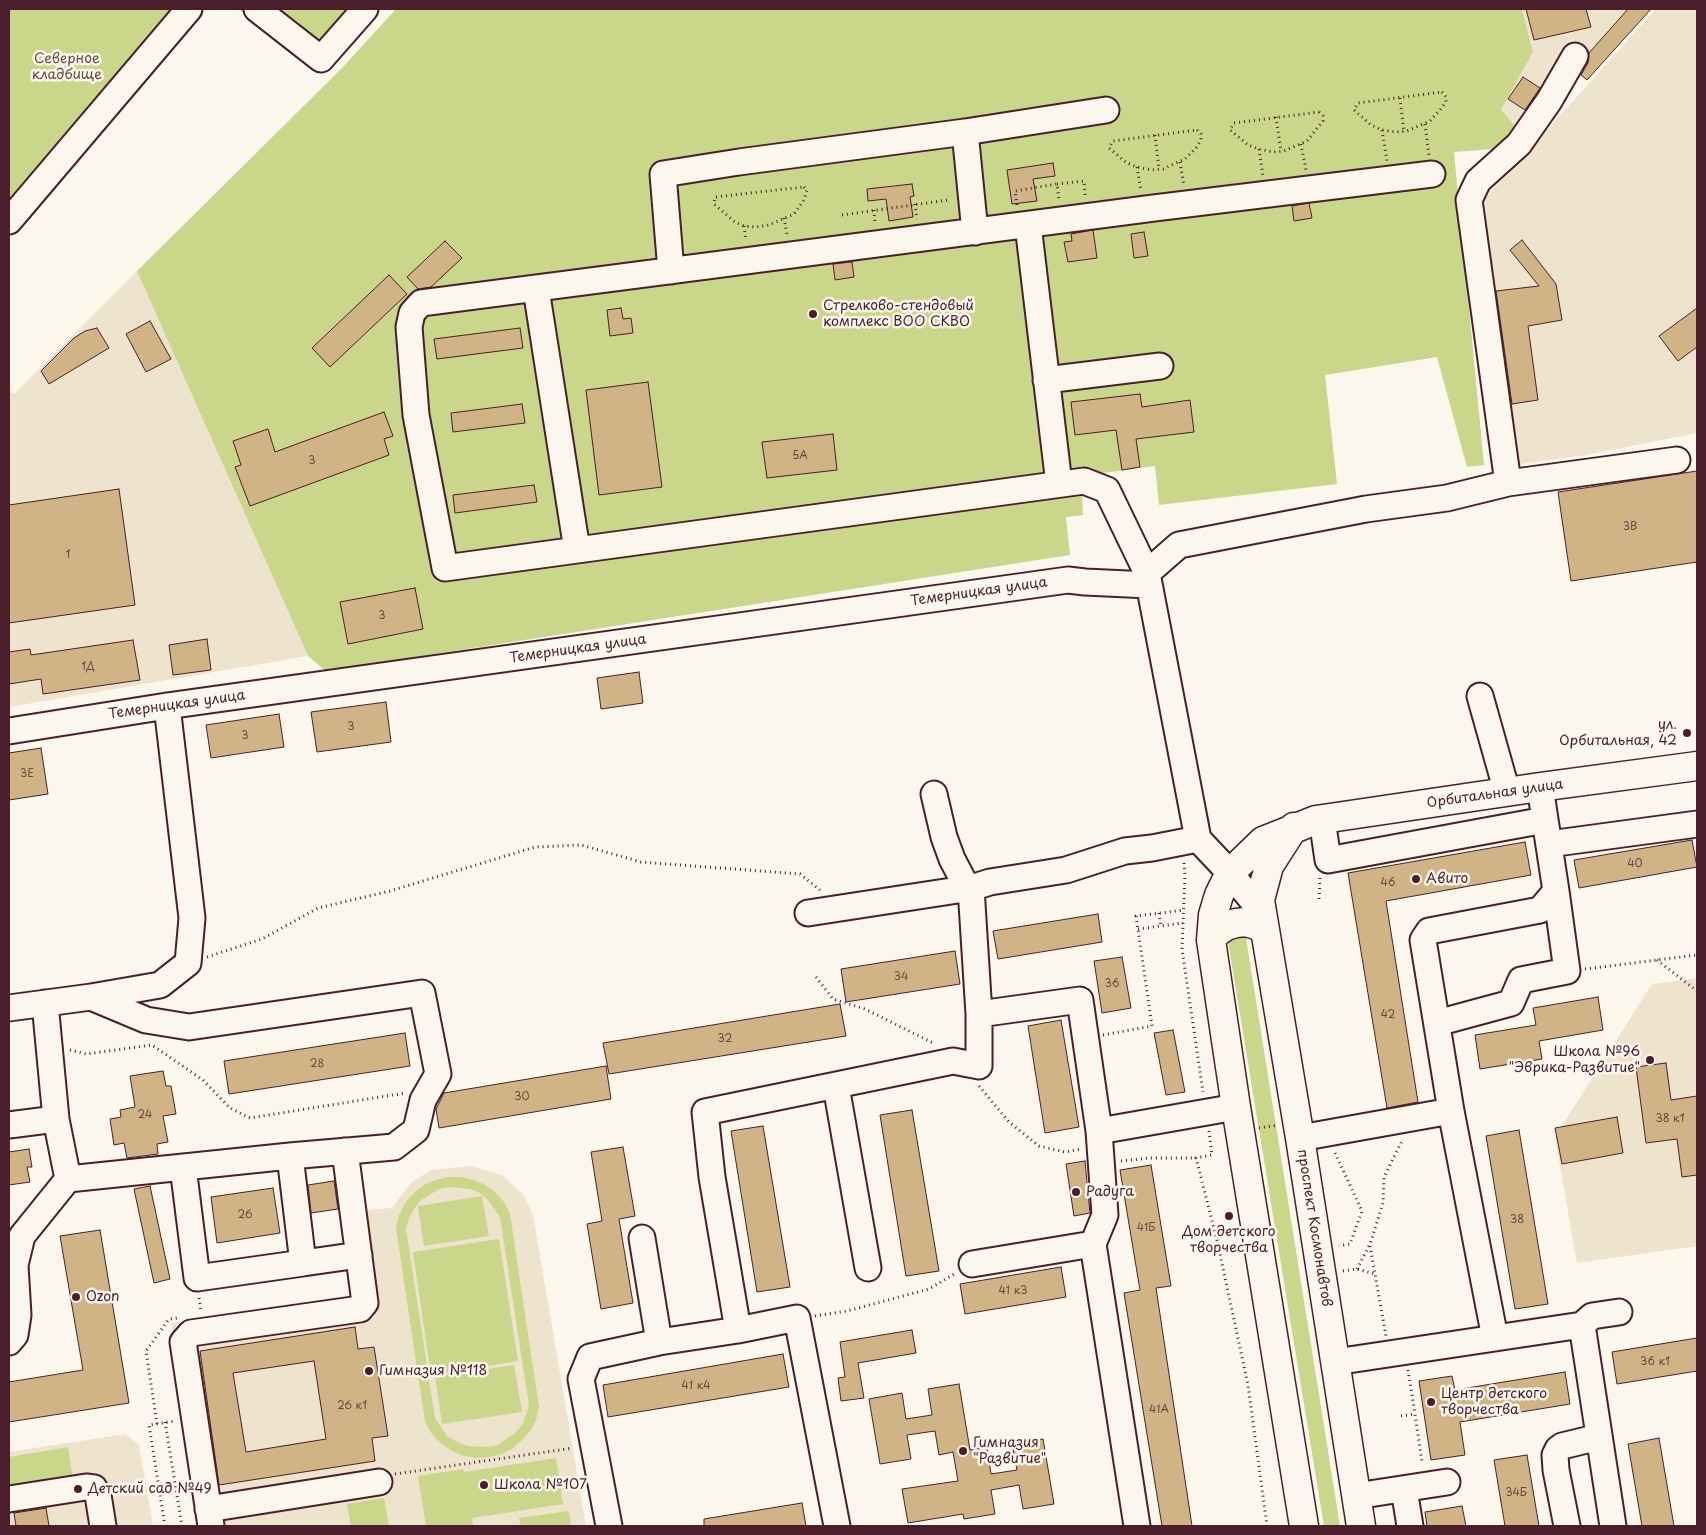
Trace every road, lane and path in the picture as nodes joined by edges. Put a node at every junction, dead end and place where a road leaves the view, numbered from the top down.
1 (189, 9) edge
2 (257, 9) edge
3 (365, 9) edge
4 (1574, 56) dead end
5 (1400, 98) junction
6 (1106, 110) dead end
7 (1276, 117) junction
8 (1425, 124) junction
9 (1382, 130) junction
10 (965, 132) junction
11 (1404, 132) junction
12 (1155, 135) junction
13 (1301, 144) junction
14 (1259, 149) junction
15 (1281, 151) junction
16 (1159, 170) junction
17 (1432, 174) joint
18 (1390, 179) junction
19 (1057, 184) junction
20 (1309, 189) junction
21 (807, 190) joint
22 (1265, 194) junction
23 (1085, 195) dead end
24 (948, 200) dead end
25 (842, 215) dead end
26 (1062, 220) junction
27 (9, 221) edge
28 (1024, 225) junction
29 (975, 232) junction
30 (671, 271) junction
31 (536, 289) junction
32 (1160, 366) dead end
33 (1046, 380) junction
34 (1677, 460) dead end
35 (1508, 483) junction
36 (1059, 484) junction
37 (576, 550) junction
38 (1148, 579) junction
39 (1480, 696) dead end
40 (167, 706) junction
41 (9, 732) edge
42 (1697, 766) edge
43 (1540, 787) junction
44 (1507, 792) junction
45 (934, 794) dead end
46 (1322, 819) junction
47 (1697, 824) edge
48 (1294, 827) junction
49 (1547, 832) junction
50 (1190, 840) junction
51 (1230, 873) junction
52 (968, 889) junction
53 (1556, 891) junction
54 (843, 908) junction
55 (1184, 910) junction
56 (808, 913) dead end
57 (1159, 913) junction
58 (1263, 921) junction
59 (1183, 922) junction
60 (1161, 926) junction
61 (1138, 929) junction
62 (1211, 940) junction
63 (1697, 955) edge
64 (1657, 960) junction
65 (188, 963) junction
66 (1567, 971) junction
67 (1697, 991) edge
68 (91, 997) junction
69 (45, 1003) junction
70 (9, 1008) edge
71 (979, 1014) junction
72 (1437, 1023) junction
73 (1086, 1038) junction
74 (49, 1045) junction
75 (836, 1086) junction
76 (409, 1092) dead end
77 (1236, 1107) junction
78 (1451, 1110) junction
79 (1206, 1112) junction
80 (1414, 1117) junction
81 (56, 1119) junction
82 (9, 1126) edge
83 (1099, 1131) junction
84 (1300, 1138) junction
85 (345, 1151) junction
86 (1335, 1153) dead end
87 (290, 1156) junction
88 (1196, 1158) junction
89 (1101, 1163) junction
90 (182, 1167) junction
91 (68, 1179) junction
92 (642, 1238) dead end
93 (1093, 1244) junction
94 (1370, 1244) junction
95 (1340, 1246) dead end
96 (359, 1255) junction
97 (303, 1263) junction
98 (972, 1264) joint
99 (868, 1268) dead end
100 (1357, 1269) junction
101 (1344, 1271) dead end
102 (1375, 1274) junction
103 (1619, 1312) dead end
104 (797, 1318) junction
105 (1582, 1325) junction
106 (738, 1330) junction
107 (1386, 1337) dead end
108 (1494, 1338) junction
109 (9, 1342) edge
110 (659, 1342) junction
111 (1335, 1362) junction
112 (1407, 1364) dead end
113 (1415, 1414) junction
114 (1401, 1416) dead end
115 (195, 1419) junction
116 (165, 1422) junction
117 (1599, 1437) junction
118 (573, 1448) dead end
119 (1422, 1462) dead end
120 (379, 1482) joint
121 (1447, 1482) dead end
122 (1404, 1489) junction
123 (1356, 1496) junction
124 (9, 1499) edge
125 (210, 1518) edge
126 (103, 1526) edge
127 (165, 1526) edge
128 (182, 1526) edge
129 (609, 1526) edge
130 (837, 1526) edge
131 (1137, 1526) edge
132 (1267, 1526) edge
133 (1304, 1526) edge
134 (1361, 1526) edge
135 (1410, 1526) edge
136 (1567, 1526) edge
137 (1612, 1526) edge

1 - 27 street
2 - 3 street
4 - 35 street
5 - 8 path
5 - 9 path
5 - 11 path
6 - 10 street
7 - 13 path
7 - 14 path
7 - 15 path
8 - 11 path
8 - 17 path
9 - 11 path
9 - 18 path
10 - 29 street
10 - 30 street
12 - 16 path
12 - 16 path
12 - 16 path
13 - 15 path
13 - 20 path
14 - 15 path
14 - 22 path
17 - 18 street
18 - 20 street
19 - 23 path
19 - 26 path
19 - 28 path
20 - 22 street
21 - 21 path
22 - 26 street
24 - 25 path
26 - 28 street
28 - 29 street
28 - 33 street
29 - 30 street
30 - 31 street
31 - 37 street
31 - 37 street
32 - 33 street
33 - 36 street
34 - 35 street
35 - 38 street
36 - 37 street
36 - 38 street
38 - 40 street, Темерницкая улица
38 - 50 street
39 - 44 street
40 - 41 street, Темерницкая улица
40 - 65 street
42 - 43 main road, Орбитальная улица
43 - 44 main road, Орбитальная улица
43 - 49 street
44 - 46 main road, Орбитальная улица
45 - 52 street
46 - 48 main road, Орбитальная улица
46 - 49 street
47 - 49 street
48 - 51 main road
48 - 58 main road, проспект Космонавтов
49 - 53 street
50 - 51 street
50 - 52 street
50 - 55 path
51 - 58 street
51 - 62 main road
52 - 54 street
52 - 71 street
53 - 66 street
53 - 72 street
54 - 56 street
54 - 65 path
55 - 57 path
55 - 59 path
57 - 60 path
57 - 61 path
58 - 62 main road
58 - 84 main road, проспект Космонавтов
59 - 60 path
59 - 79 path
60 - 61 path
61 - 73 path
62 - 77 main road
63 - 64 path
64 - 66 path
64 - 67 path
65 - 68 street
66 - 72 street
68 - 69 street
68 - 85 street
69 - 70 street
69 - 74 street
71 - 73 street
71 - 75 street
72 - 78 street
73 - 83 street
74 - 76 path
74 - 81 street
75 - 99 street
75 - 106 street
77 - 79 street
77 - 133 main road
78 - 80 street
78 - 108 street
79 - 83 street
79 - 88 path
80 - 84 street
80 - 94 path
81 - 82 street
81 - 91 street
83 - 89 street
84 - 111 main road, проспект Космонавтов
85 - 87 street
85 - 96 street
86 - 95 path
87 - 90 street
87 - 97 street
88 - 89 path
88 - 132 path
89 - 93 street
90 - 91 street
90 - 97 street
91 - 109 street
92 - 110 street
93 - 98 street
93 - 131 street
94 - 100 path
94 - 102 path
96 - 97 street
96 - 115 street
98 - 104 path
100 - 101 path
100 - 102 path
102 - 107 path
103 - 105 street
104 - 106 street
104 - 130 street
105 - 108 street
105 - 117 street
106 - 110 street
108 - 111 street
110 - 129 street
111 - 123 main road, проспект Космонавтов
112 - 113 path
113 - 114 path
113 - 119 path
115 - 116 path
115 - 125 street
116 - 127 path
116 - 128 path
117 - 136 street
117 - 137 street
118 - 120 path
120 - 125 street
121 - 122 street
122 - 123 street
122 - 135 street
123 - 134 main road, проспект Космонавтов
124 - 126 street

